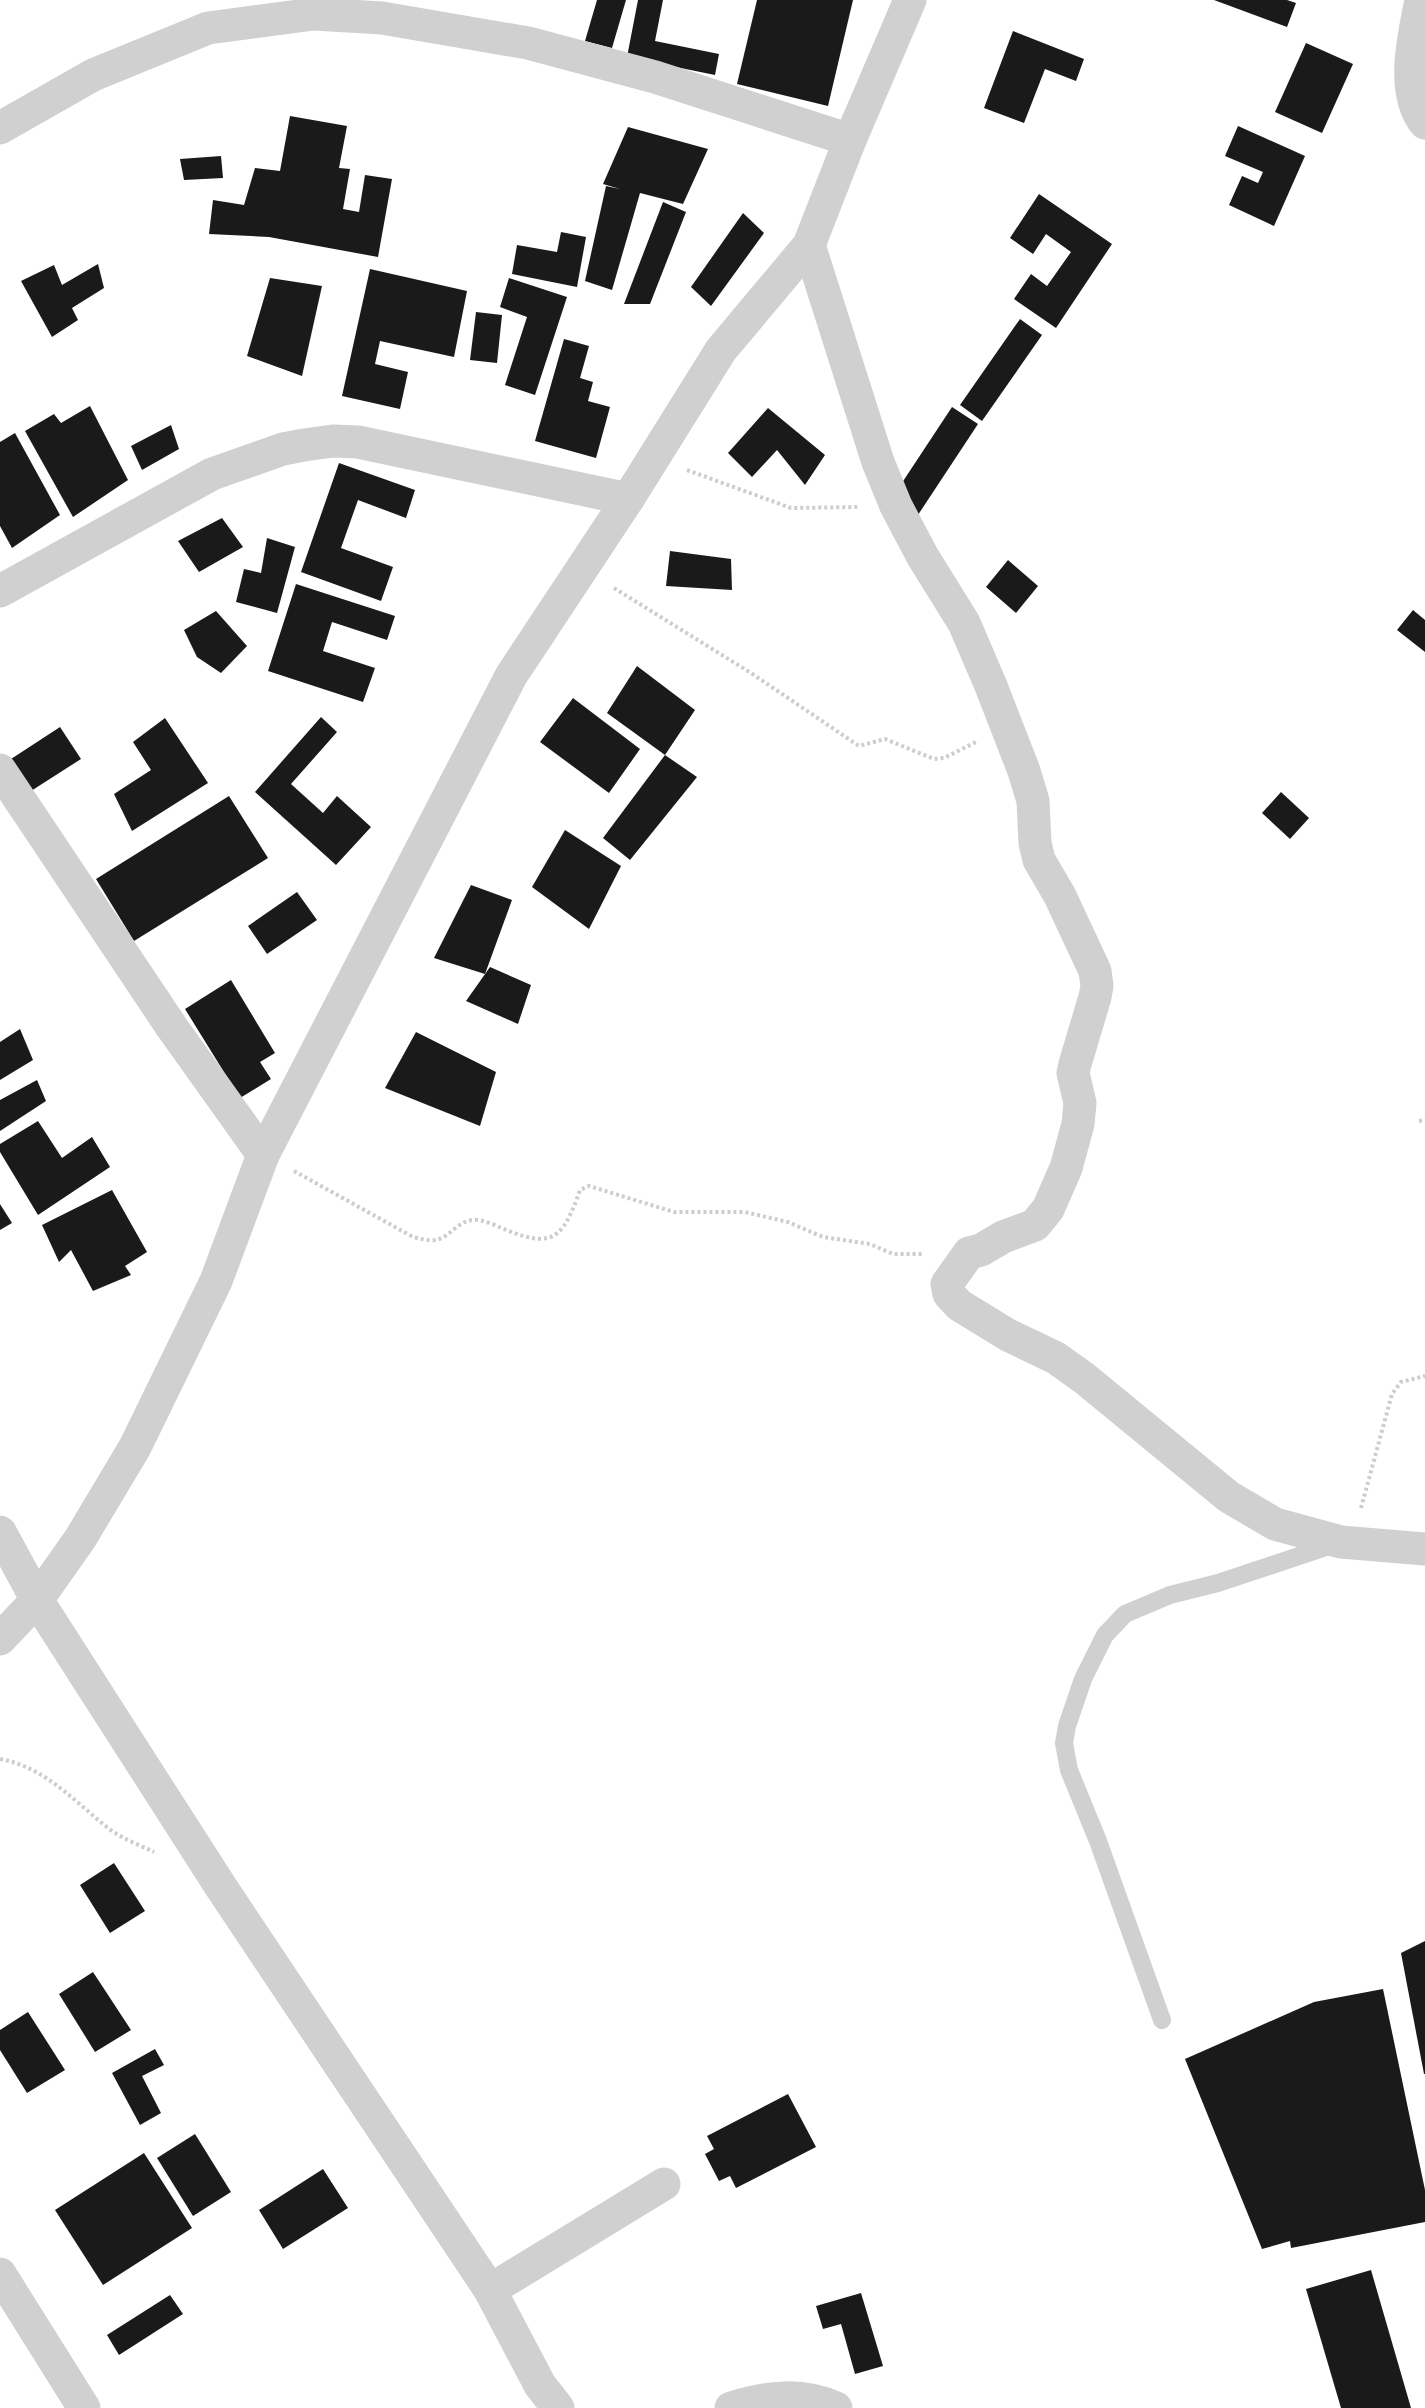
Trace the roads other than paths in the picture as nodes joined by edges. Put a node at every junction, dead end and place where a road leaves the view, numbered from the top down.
1 (910, 0) edge
2 (1420, 0) edge
3 (1425, 123) edge
4 (0, 128) edge
5 (850, 140) junction
6 (810, 244) junction
7 (628, 499) junction
8 (0, 591) edge
9 (0, 770) edge
10 (263, 1155) junction
11 (0, 1532) edge
12 (1341, 1542) junction
13 (1425, 1549) edge
14 (37, 1600) junction
15 (0, 1640) edge
16 (1162, 2020) dead end
17 (664, 2184) dead end
18 (0, 2274) edge
19 (490, 2290) junction
20 (84, 2408) edge
21 (558, 2408) edge
22 (731, 2408) edge
23 (836, 2408) edge

1 - 5 street
2 - 3 street
4 - 5 street
5 - 6 street
6 - 7 street
6 - 12 street
7 - 8 street
7 - 10 street
9 - 10 street
10 - 14 street
11 - 14 street
12 - 13 street
12 - 16 lane
14 - 15 street
14 - 19 street
17 - 19 street
18 - 20 street
19 - 21 street
22 - 23 street

